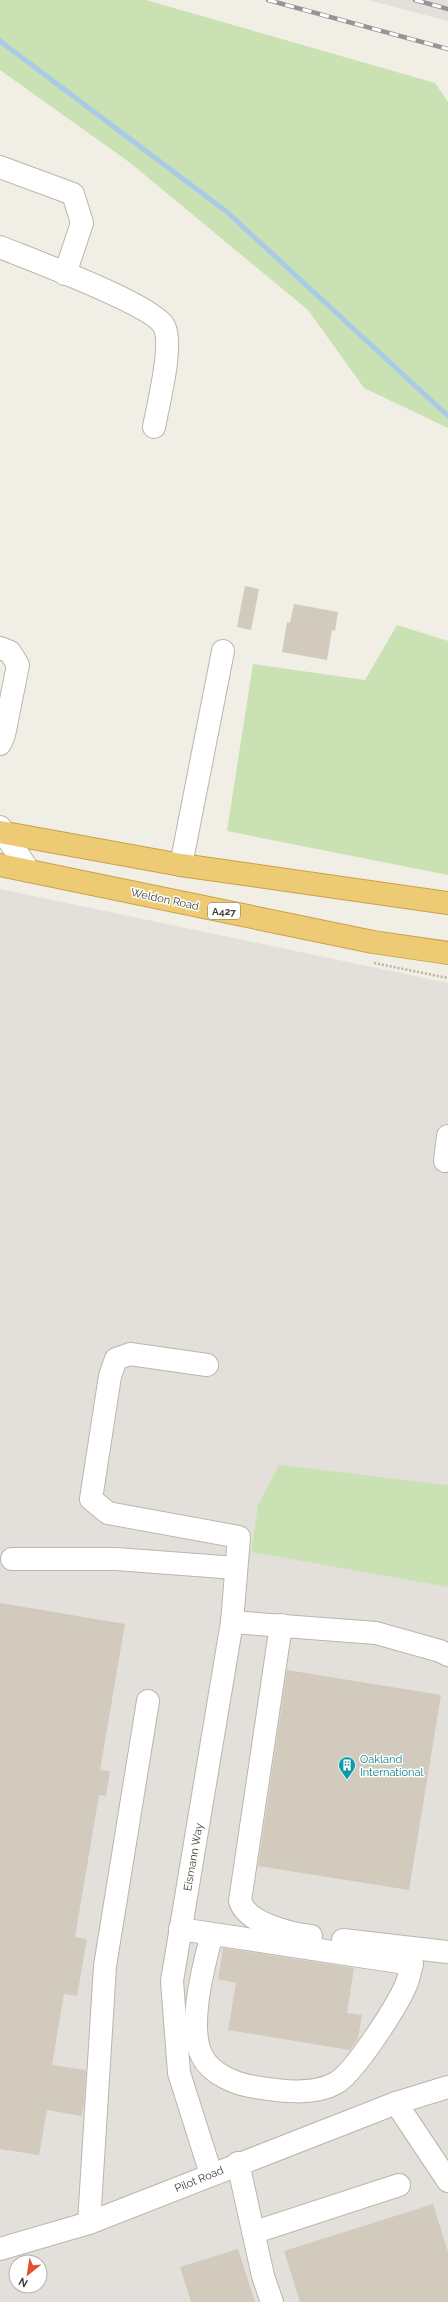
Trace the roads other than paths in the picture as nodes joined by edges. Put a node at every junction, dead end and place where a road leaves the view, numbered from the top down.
1 (0, 167) edge
2 (0, 247) edge
3 (65, 274) junction
4 (154, 427) dead end
5 (0, 648) edge
6 (223, 651) dead end
7 (0, 744) edge
8 (2, 831) edge
9 (0, 865) edge
10 (182, 866) junction
11 (29, 871) junction
12 (448, 903) edge
13 (448, 953) edge
14 (448, 1136) edge
15 (445, 1161) dead end
16 (207, 1365) dead end
17 (12, 1559) dead end
18 (236, 1568) junction
19 (232, 1622) junction
20 (281, 1625) junction
21 (448, 1655) edge
22 (148, 1701) dead end
23 (180, 1929) junction
24 (212, 1934) junction
25 (448, 1952) edge
26 (448, 2088) edge
27 (396, 2103) junction
28 (238, 2163) junction
29 (211, 2174) junction
30 (448, 2181) edge
31 (399, 2186) dead end
32 (89, 2223) junction
33 (255, 2232) junction
34 (0, 2250) edge
35 (272, 2302) edge

1 - 3 street
2 - 3 street
3 - 4 street
5 - 7 street
6 - 10 street
8 - 10 highway
8 - 11 street
9 - 11 highway, Weldon Road / A427
10 - 12 highway
11 - 13 highway, Weldon Road / A427
14 - 15 street
16 - 18 street, Eismann Way
17 - 18 street
18 - 19 street, Eismann Way
19 - 20 street
19 - 23 street, Eismann Way
20 - 21 street
20 - 25 street
22 - 32 street
23 - 24 street
23 - 29 street, Eismann Way
24 - 24 street
26 - 27 street, Pilot Road
27 - 28 street, Pilot Road
27 - 30 street
28 - 29 street, Pilot Road
28 - 33 street
29 - 32 street, Pilot Road
31 - 33 street
32 - 34 street, Pilot Road
33 - 35 street

